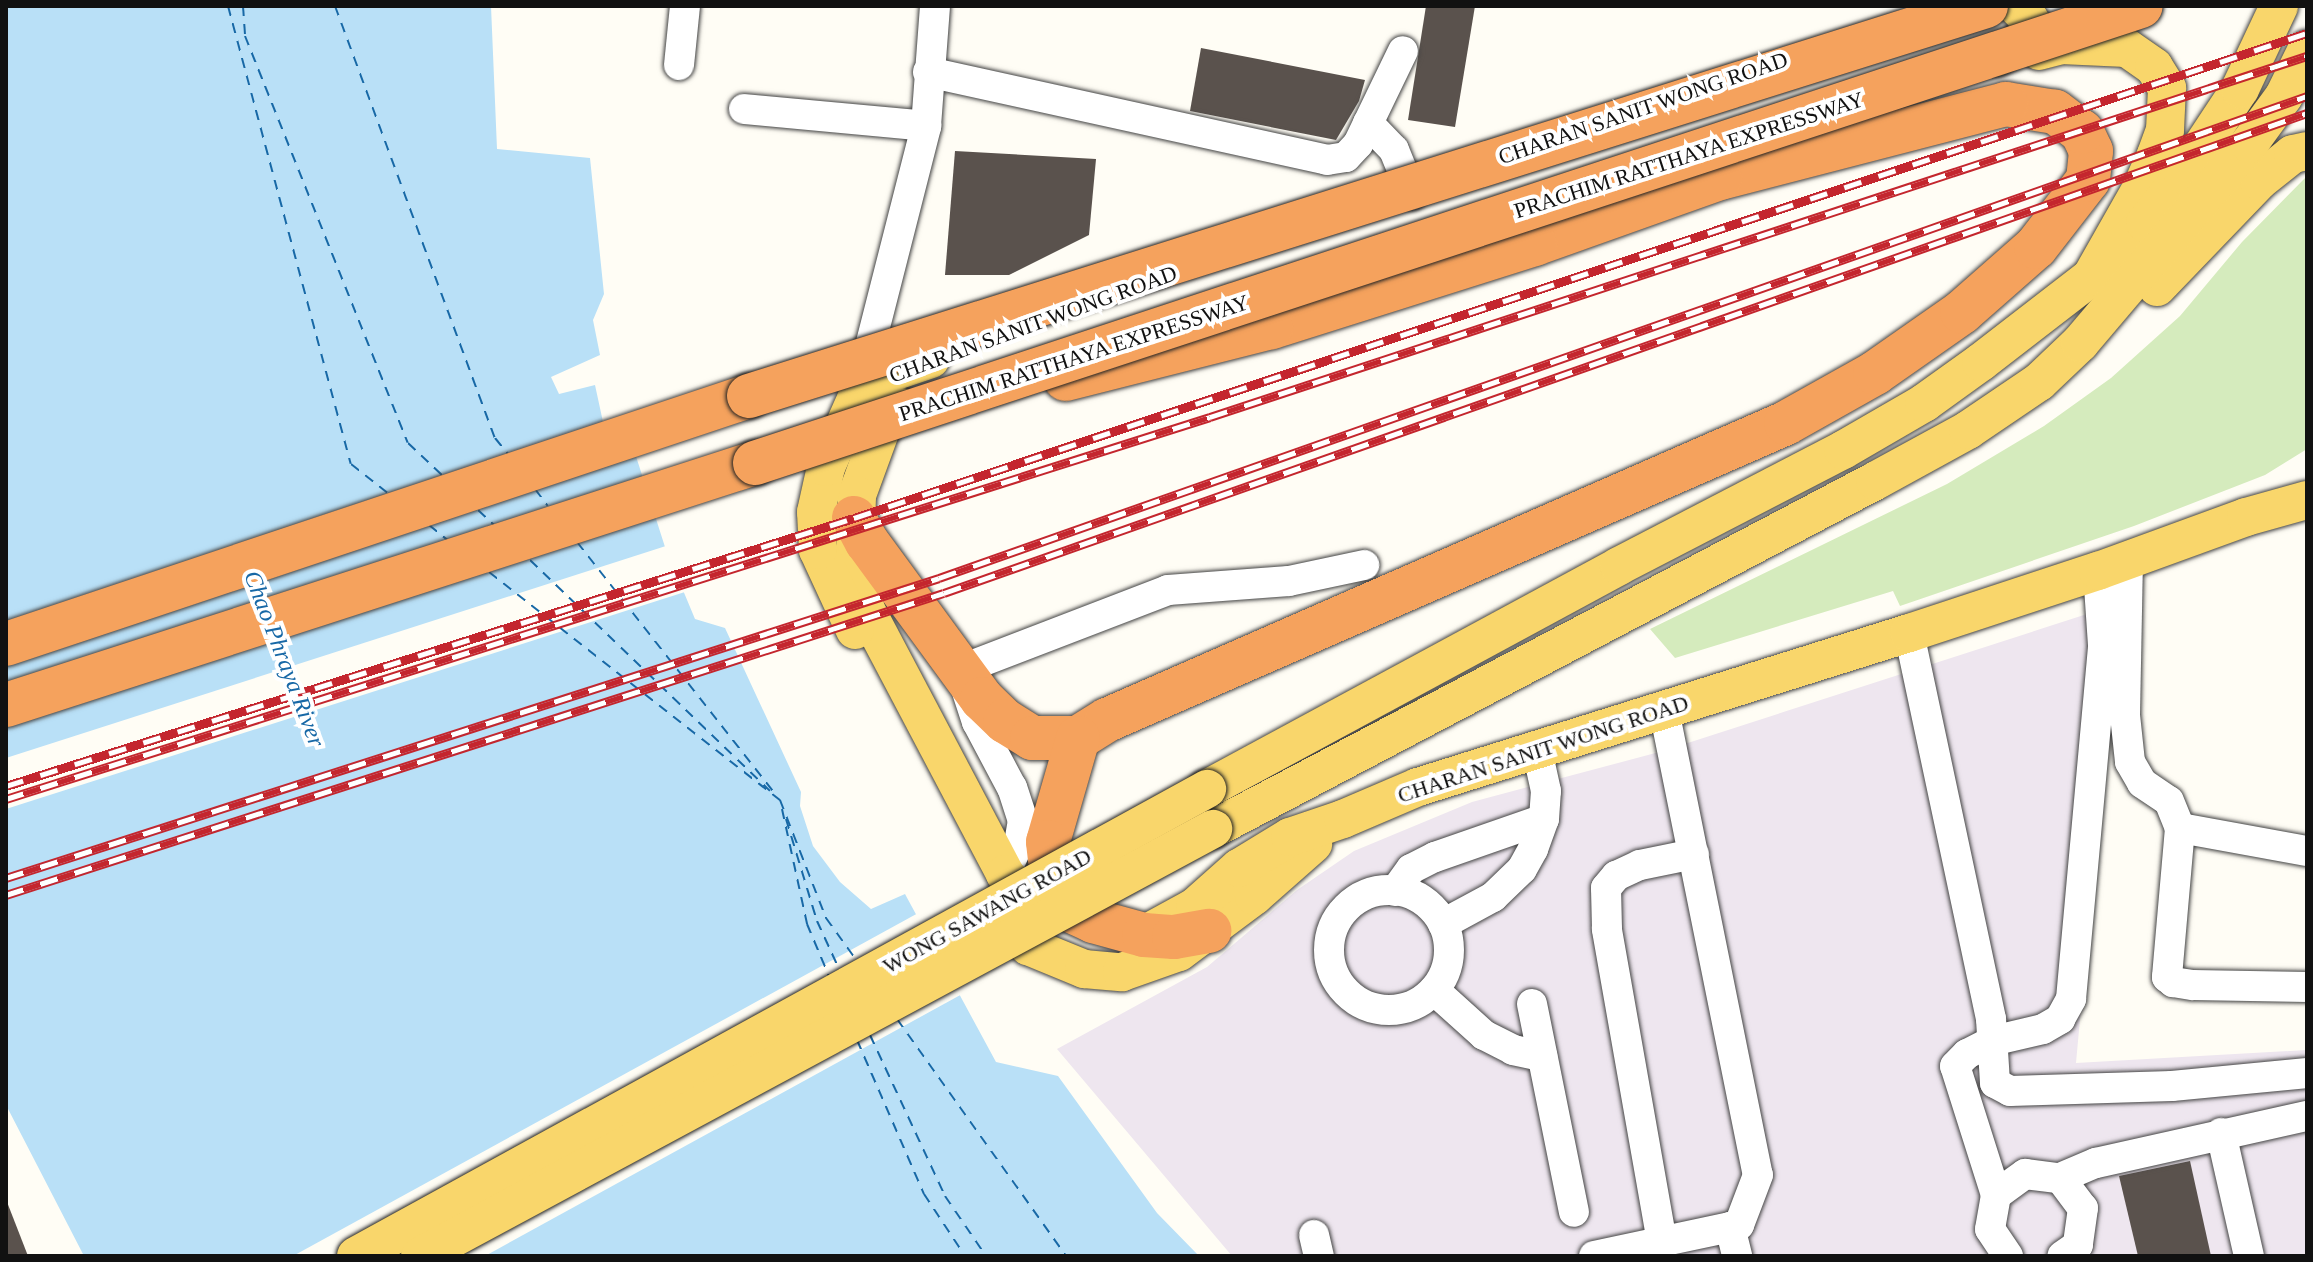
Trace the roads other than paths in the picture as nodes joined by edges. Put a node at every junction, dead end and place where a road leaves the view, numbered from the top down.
1 (685, 6) edge
2 (935, 6) edge
3 (1959, 6) edge
4 (1986, 6) edge
5 (2016, 6) edge
6 (2141, 6) edge
7 (2279, 6) edge
8 (2307, 49) edge
9 (1403, 51) dead end
10 (679, 65) dead end
11 (1981, 67) junction
12 (928, 72) junction
13 (744, 109) dead end
14 (1368, 123) junction
15 (926, 126) junction
16 (2302, 149) edge
17 (1412, 194) junction
18 (2091, 277) junction
19 (2080, 343) junction
20 (953, 397) junction
21 (856, 399) junction
22 (2307, 477) edge
23 (2307, 500) edge
24 (2246, 517) junction
25 (854, 518) junction
26 (1364, 565) dead end
27 (2113, 565) junction
28 (1619, 566) joint
29 (1909, 633) junction
30 (6, 644) edge
31 (960, 670) junction
32 (6, 705) edge
33 (1664, 710) junction
34 (1078, 738) junction
35 (1537, 750) junction
36 (1343, 819) junction
37 (1544, 819) junction
38 (2180, 828) junction
39 (2307, 851) edge
40 (1694, 854) junction
41 (1005, 874) junction
42 (1395, 891) junction
43 (1443, 924) junction
44 (1209, 931) junction
45 (1144, 935) junction
46 (2307, 987) edge
47 (1434, 990) junction
48 (1532, 1004) dead end
49 (1992, 1041) junction
50 (1542, 1056) junction
51 (2307, 1073) edge
52 (2307, 1116) edge
53 (2221, 1133) junction
54 (2060, 1178) junction
55 (1996, 1195) junction
56 (1574, 1212) dead end
57 (1662, 1242) junction
58 (1733, 1242) edge
59 (356, 1256) edge
60 (420, 1256) edge
61 (1594, 1256) edge
62 (2008, 1256) edge
63 (2062, 1256) edge
64 (2249, 1256) edge

1 - 10 street
2 - 12 street
3 - 17 main road, CHARAN SANIT WONG ROAD
4 - 30 highway, bridge
5 - 11 main road
6 - 20 highway, PRACHIM RATTHAYA EXPRESSWAY, bridge
7 - 18 main road, CHARAN SANIT WONG ROAD
8 - 19 main road
9 - 14 street
11 - 18 main road, CHARAN SANIT WONG ROAD
11 - 25 main road, CHARAN SANIT WONG ROAD
12 - 14 street
12 - 15 street
13 - 15 street
14 - 17 street
15 - 21 street
16 - 19 main road
17 - 21 main road, CHARAN SANIT WONG ROAD
18 - 28 main road, CHARAN SANIT WONG ROAD
19 - 60 main road, WONG SAWANG ROAD, bridge
20 - 32 highway, PRACHIM RATTHAYA EXPRESSWAY, bridge
20 - 34 highway, bridge
21 - 44 main road, CHARAN SANIT WONG ROAD
22 - 24 main road, CHARAN SANIT WONG ROAD
23 - 24 main road, CHARAN SANIT WONG ROAD
24 - 27 main road, CHARAN SANIT WONG ROAD
25 - 31 highway
25 - 41 main road, CHARAN SANIT WONG ROAD
26 - 31 street
27 - 29 main road, CHARAN SANIT WONG ROAD
27 - 38 street
27 - 49 street
28 - 59 main road, WONG SAWANG ROAD, bridge
29 - 33 main road, CHARAN SANIT WONG ROAD
29 - 49 street
31 - 34 highway
31 - 41 street
33 - 35 main road, CHARAN SANIT WONG ROAD
33 - 40 street
34 - 45 highway
35 - 36 main road, CHARAN SANIT WONG ROAD
35 - 37 street
36 - 44 main road, CHARAN SANIT WONG ROAD
36 - 45 main road, CHARAN SANIT WONG ROAD
37 - 42 street
37 - 43 street
38 - 39 street
38 - 46 street
40 - 57 street
40 - 58 street
41 - 45 main road, CHARAN SANIT WONG ROAD
42 - 43 street
42 - 47 street
43 - 47 street
44 - 45 highway
47 - 50 street
48 - 50 street
49 - 51 street
49 - 55 street
50 - 56 street
52 - 53 street
53 - 54 street
53 - 64 street
54 - 55 street
54 - 63 street
55 - 62 street
57 - 58 street
57 - 61 street

